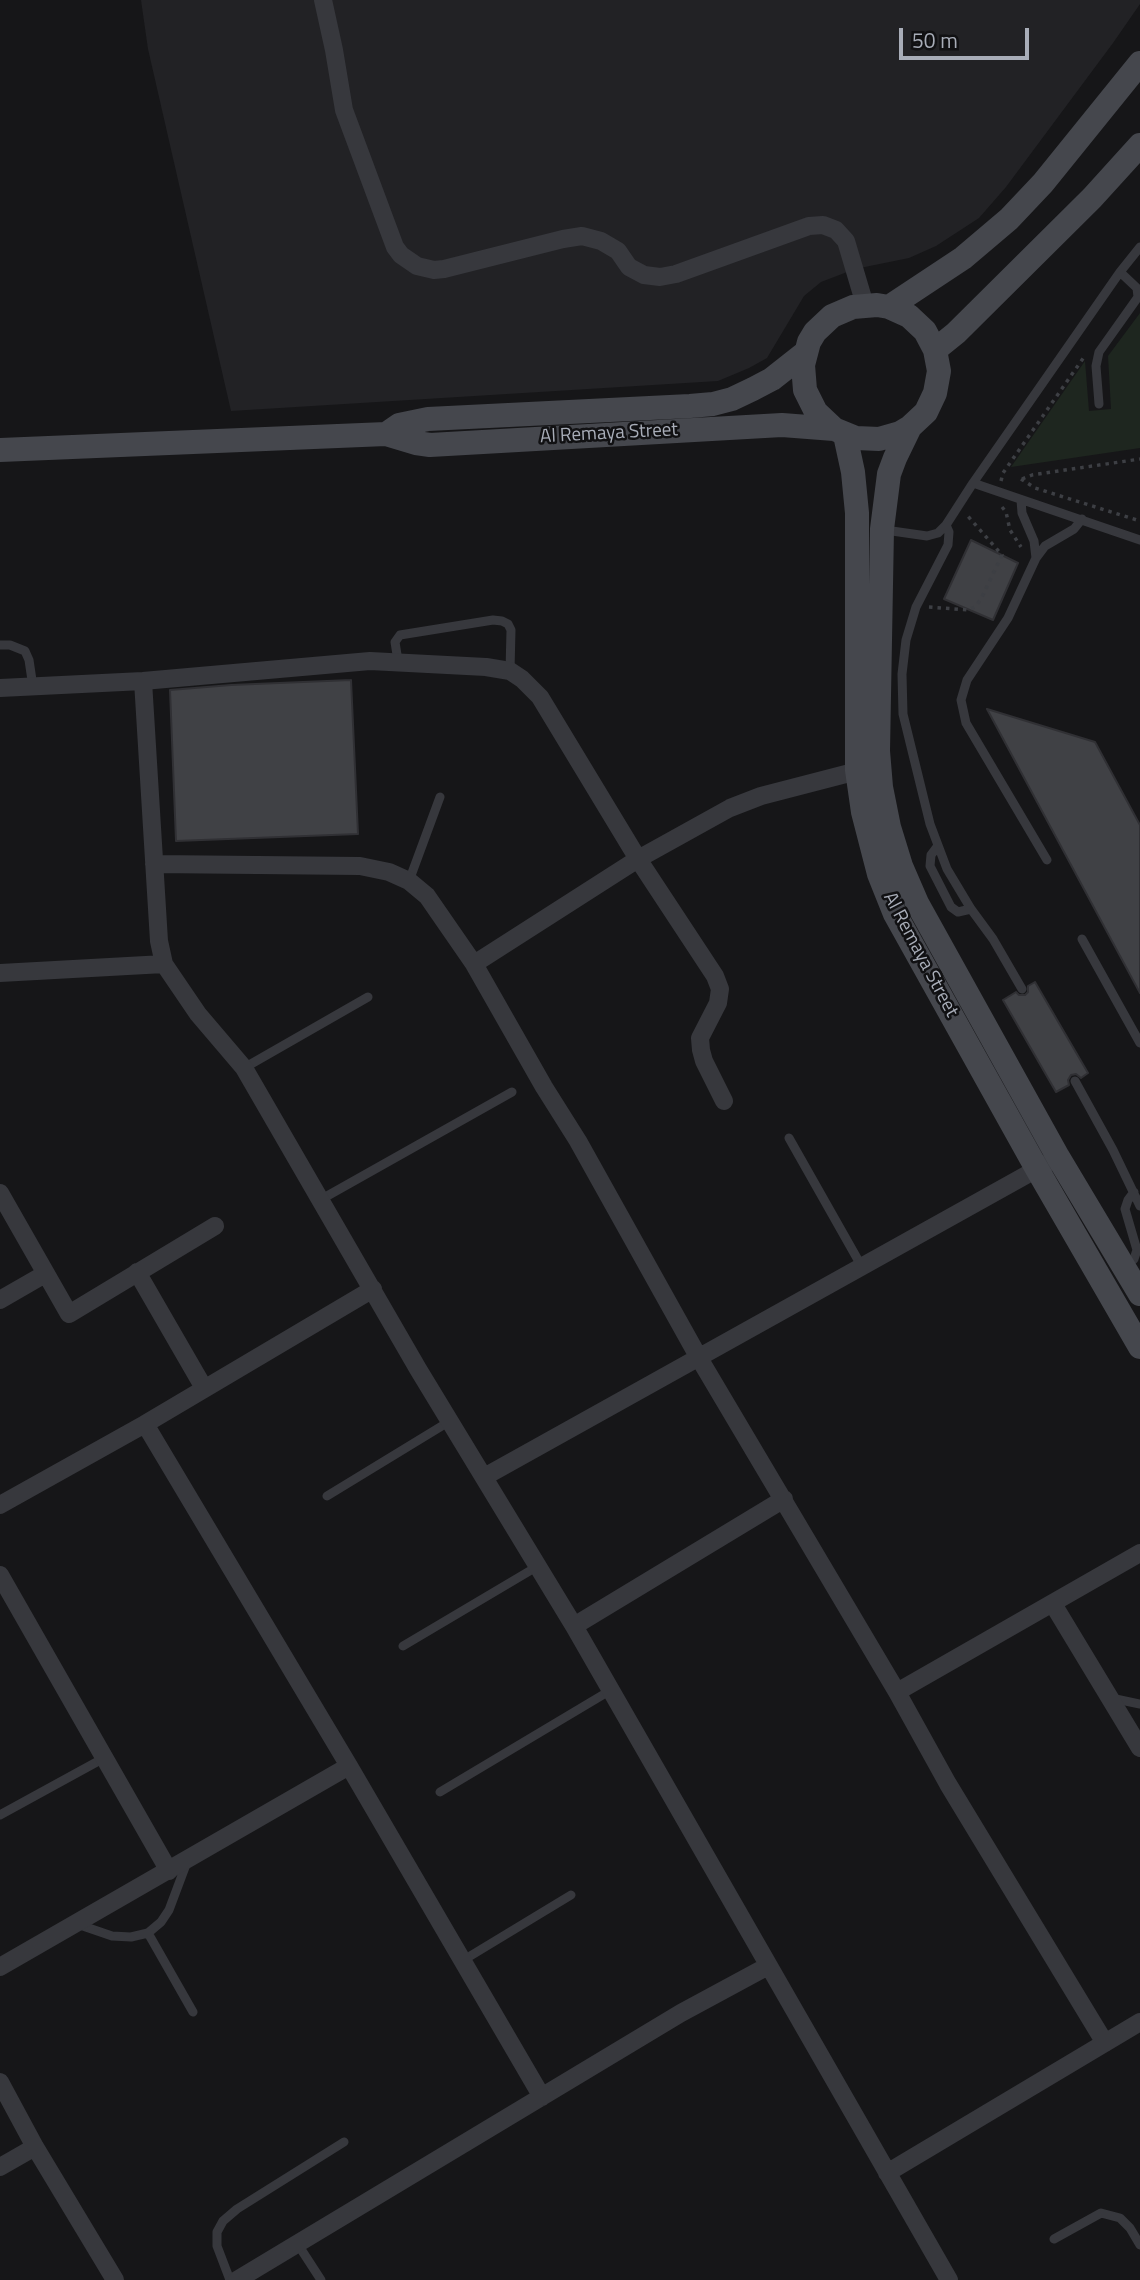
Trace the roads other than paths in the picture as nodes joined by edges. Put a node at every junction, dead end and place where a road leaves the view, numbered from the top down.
1 (323, 0) edge
2 (1140, 63) edge
3 (1140, 145) edge
4 (1140, 247) edge
5 (1120, 272) junction
6 (877, 306) junction
7 (935, 350) junction
8 (805, 353) junction
9 (1099, 404) dead end
10 (910, 427) junction
11 (839, 432) junction
12 (386, 434) junction
13 (0, 450) edge
14 (972, 483) junction
15 (1021, 500) junction
16 (1082, 519) junction
17 (946, 525) junction
18 (881, 529) junction
19 (1140, 540) edge
20 (1036, 558) junction
21 (0, 645) edge
22 (398, 661) junction
23 (510, 671) junction
24 (144, 681) junction
25 (33, 687) junction
26 (0, 688) edge
27 (868, 769) junction
28 (440, 797) dead end
29 (937, 847) junction
30 (638, 859) junction
31 (1047, 860) dead end
32 (154, 864) junction
33 (410, 881) junction
34 (971, 909) junction
35 (1082, 939) dead end
36 (164, 964) junction
37 (474, 964) junction
38 (0, 973) edge
39 (1022, 989) dead end
40 (368, 997) dead end
41 (1140, 1043) edge
42 (244, 1068) junction
43 (1075, 1081) dead end
44 (512, 1092) dead end
45 (724, 1101) dead end
46 (789, 1138) dead end
47 (1048, 1163) junction
48 (1134, 1192) junction
49 (0, 1193) edge
50 (320, 1200) junction
51 (1140, 1206) edge
52 (215, 1226) dead end
53 (862, 1267) junction
54 (1124, 1267) junction
55 (137, 1272) junction
56 (45, 1274) junction
57 (373, 1289) junction
58 (1140, 1294) edge
59 (0, 1300) edge
60 (1140, 1347) edge
61 (699, 1358) junction
62 (204, 1388) junction
63 (450, 1421) junction
64 (145, 1424) junction
65 (484, 1477) junction
66 (327, 1496) dead end
67 (784, 1499) junction
68 (0, 1506) edge
69 (1140, 1553) edge
70 (538, 1566) junction
71 (0, 1574) edge
72 (1052, 1604) junction
73 (574, 1626) junction
74 (403, 1646) dead end
75 (611, 1690) junction
76 (897, 1692) junction
77 (1110, 1698) junction
78 (1140, 1704) edge
79 (1140, 1748) edge
80 (104, 1758) junction
81 (349, 1766) junction
82 (440, 1792) dead end
83 (0, 1815) edge
84 (188, 1860) junction
85 (169, 1871) junction
86 (571, 1895) dead end
87 (77, 1924) junction
88 (148, 1933) junction
89 (462, 1961) junction
90 (768, 1966) junction
91 (0, 1967) edge
92 (193, 2012) dead end
93 (1140, 2022) edge
94 (1105, 2043) junction
95 (0, 2082) edge
96 (542, 2097) junction
97 (344, 2141) dead end
98 (35, 2147) junction
99 (0, 2167) edge
100 (887, 2173) junction
101 (1054, 2239) dead end
102 (297, 2242) junction
103 (1140, 2245) edge
104 (115, 2280) edge
105 (230, 2280) edge
106 (237, 2280) edge
107 (321, 2280) edge
108 (950, 2280) edge

1 - 6 street
2 - 6 street
3 - 7 street
4 - 5 lane
5 - 9 lane
5 - 14 lane
6 - 7 street
6 - 8 street
7 - 10 street
8 - 11 street
8 - 12 street, Al Remaya Street
10 - 11 street
10 - 18 street, Al Remaya Street
11 - 12 street, Al Remaya Street
11 - 27 street, Al Remaya Street
12 - 13 street, Al Remaya Street
14 - 15 lane
14 - 17 lane
15 - 16 lane
15 - 20 lane
16 - 19 lane
16 - 20 lane
17 - 18 lane
17 - 29 lane
18 - 27 street, Al Remaya Street
20 - 31 lane
21 - 25 lane
22 - 23 street
22 - 23 lane
22 - 24 street
23 - 30 street
24 - 25 street
24 - 32 street
25 - 26 street
27 - 30 street
27 - 47 street, Al Remaya Street
28 - 33 lane
29 - 34 lane
29 - 34 lane
30 - 37 street
30 - 45 street
32 - 33 street
32 - 36 street
33 - 37 street
34 - 39 lane
35 - 41 lane
36 - 38 street
36 - 42 street
37 - 61 street
40 - 42 lane
42 - 50 street
43 - 48 lane
44 - 50 lane
46 - 53 lane
47 - 53 street
47 - 54 street, Al Remaya Street
47 - 60 street, Al Remaya Street
48 - 51 lane
48 - 54 lane
49 - 56 street
50 - 57 street
52 - 55 street
53 - 61 street
54 - 58 street, Al Remaya Street
55 - 56 street
55 - 62 street
56 - 59 street
57 - 62 street
57 - 63 street
61 - 65 street
61 - 67 street
62 - 64 street
63 - 65 street
63 - 66 lane
64 - 68 street
64 - 81 street
65 - 70 street
67 - 73 street
67 - 76 street
69 - 72 street
70 - 73 street
70 - 74 lane
71 - 80 street
72 - 76 street
72 - 77 street
73 - 75 street
75 - 82 lane
75 - 90 street
76 - 94 street
77 - 78 lane
77 - 79 street
80 - 83 lane
80 - 85 street
81 - 84 street
81 - 89 street
84 - 85 street
84 - 88 lane
85 - 87 street
86 - 89 lane
87 - 88 lane
87 - 91 street
88 - 92 lane
89 - 96 street
90 - 96 street
90 - 100 street
93 - 94 street
94 - 100 street
95 - 98 street
96 - 102 street
97 - 105 lane
98 - 99 street
98 - 104 street
100 - 108 street
101 - 103 lane
102 - 106 street
102 - 107 lane

